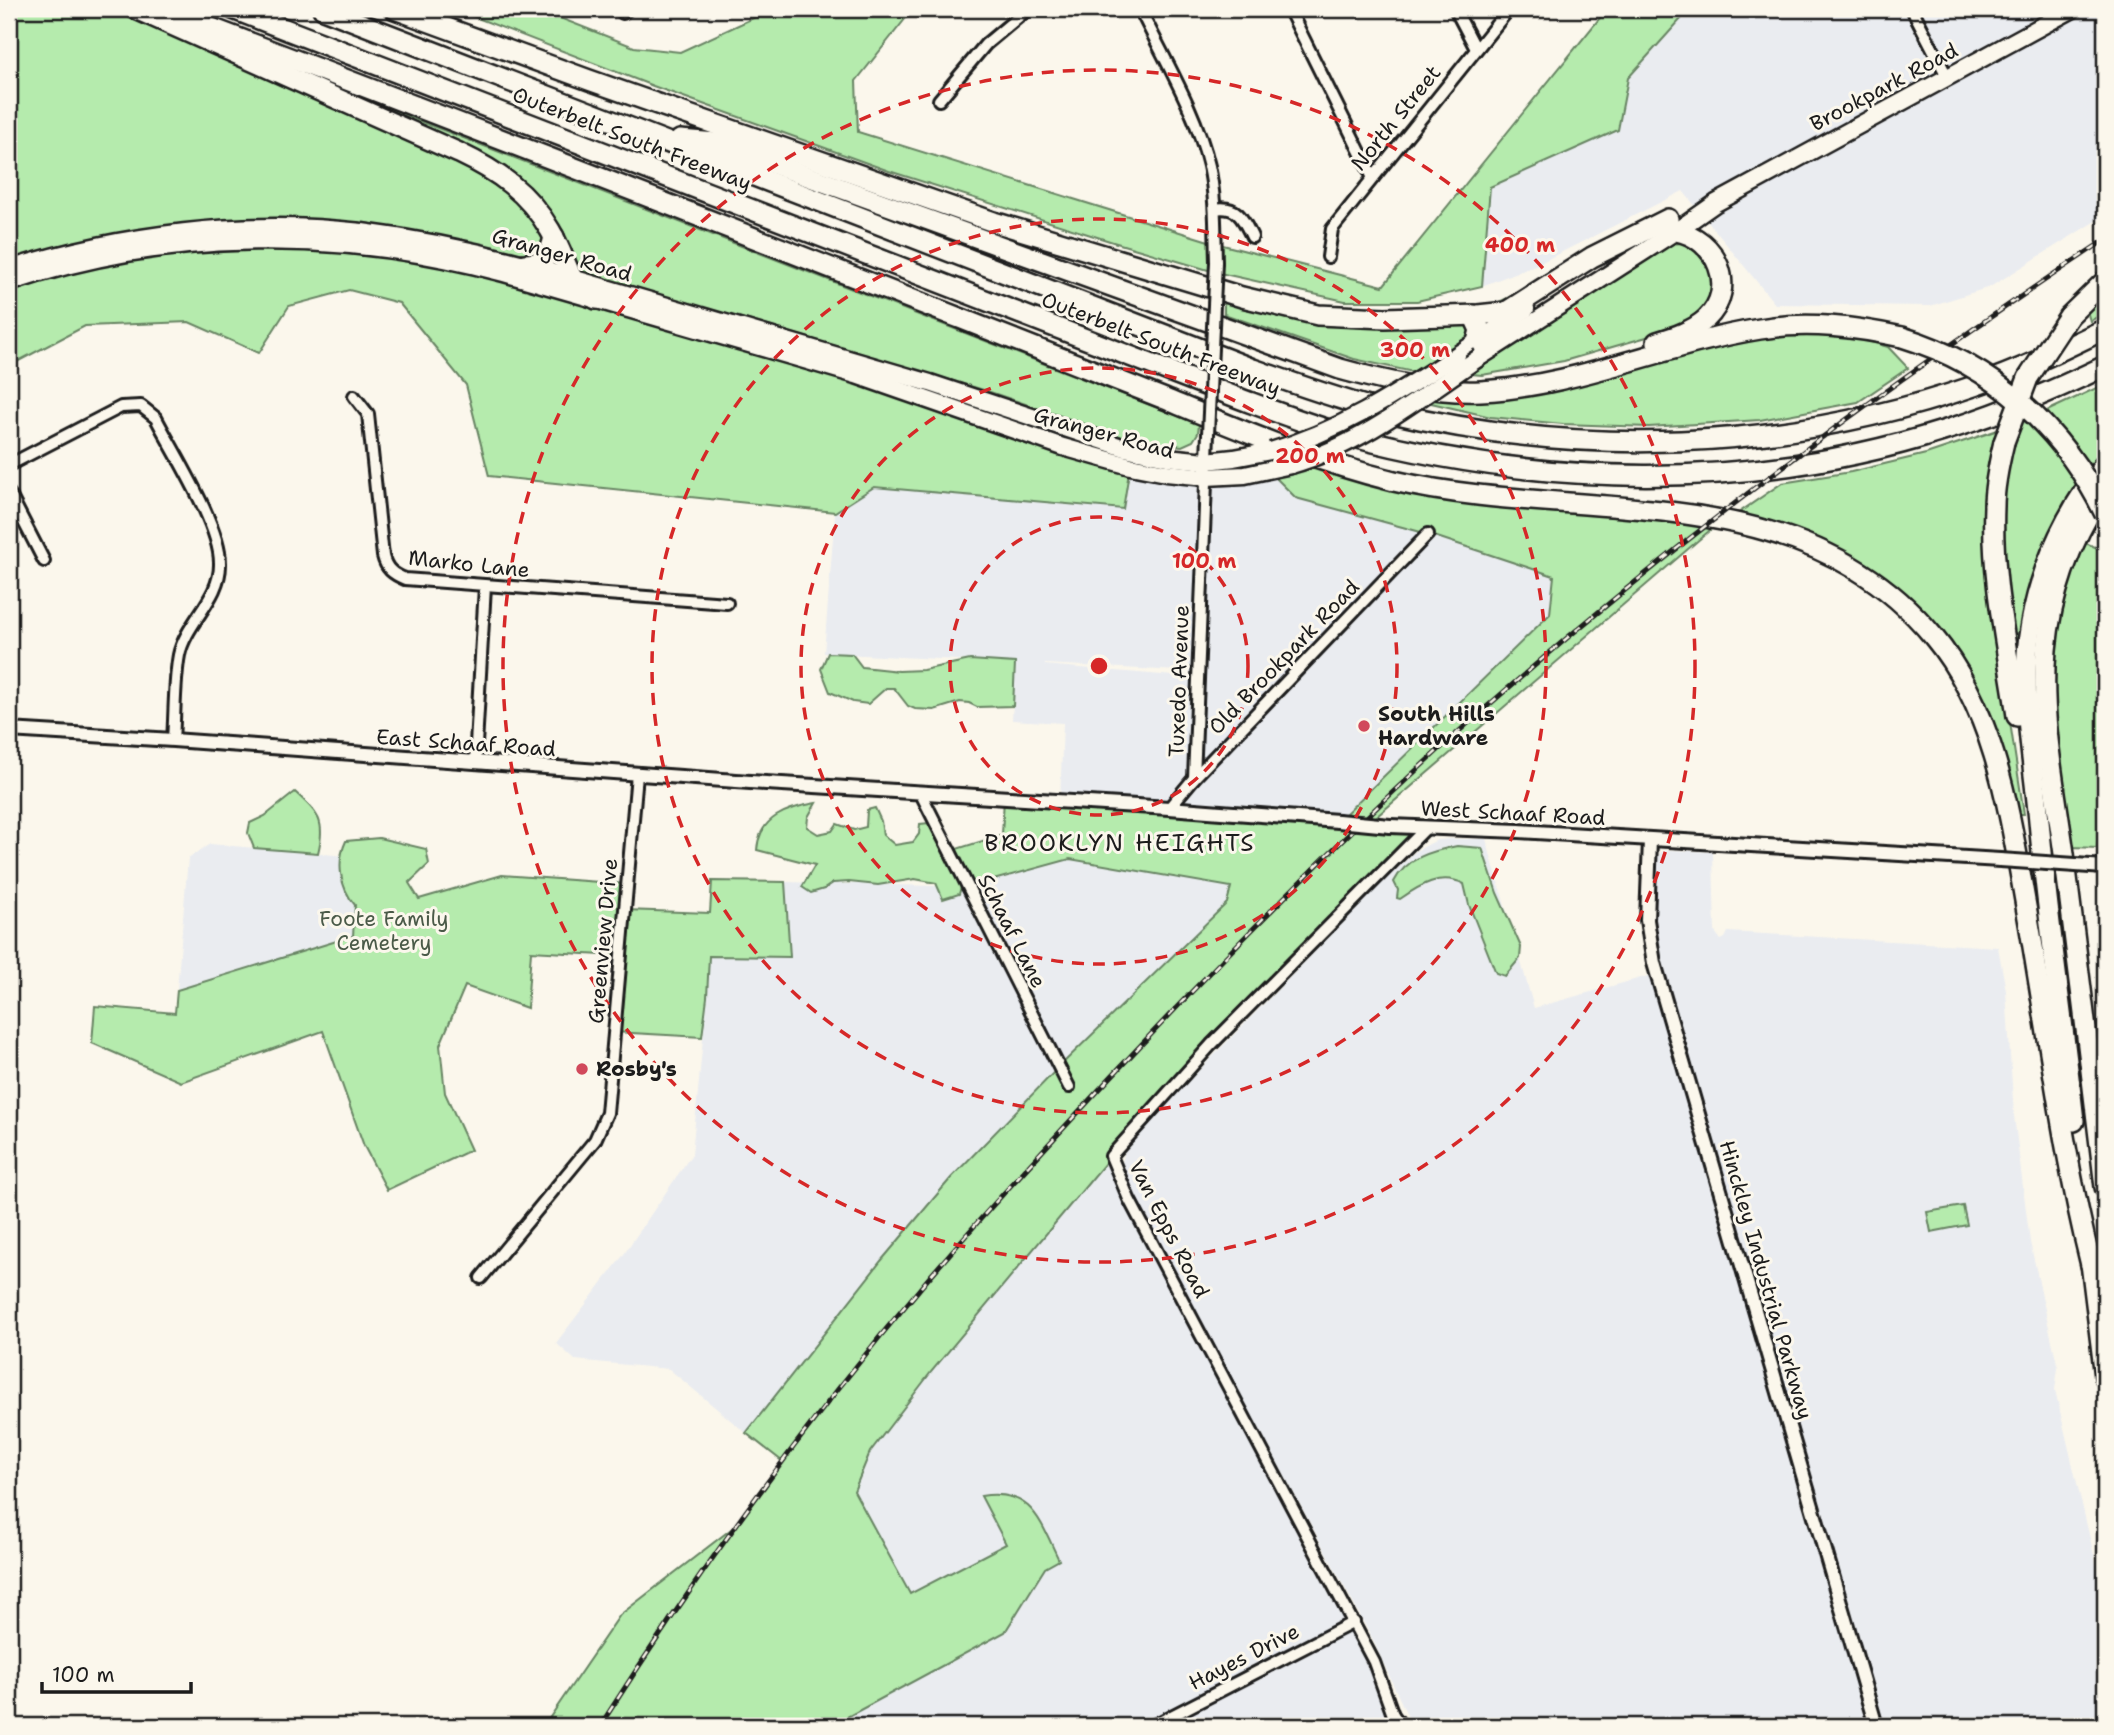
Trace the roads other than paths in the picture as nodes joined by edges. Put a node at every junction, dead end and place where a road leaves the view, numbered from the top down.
1 (136, 9) edge
2 (161, 9) edge
3 (233, 9) edge
4 (323, 9) edge
5 (395, 9) edge
6 (1028, 9) edge
7 (1289, 9) edge
8 (1455, 9) edge
9 (1509, 9) edge
10 (1912, 9) edge
11 (2073, 9) edge
12 (1142, 12) edge
13 (1476, 49) junction
14 (1948, 78) junction
15 (939, 100) dead end
16 (660, 139) junction
17 (1373, 178) junction
18 (1716, 203) joint
19 (1215, 208) junction
20 (1672, 225) junction
21 (554, 237) junction
22 (1252, 237) dead end
23 (1328, 257) dead end
24 (524, 264) junction
25 (9, 269) edge
26 (573, 280) junction
27 (2105, 281) edge
28 (9, 283) edge
29 (596, 299) junction
30 (1473, 315) junction
31 (2105, 330) edge
32 (1478, 349) junction
33 (2105, 366) edge
34 (1558, 379) junction
35 (354, 396) dead end
36 (2105, 464) edge
37 (9, 465) edge
38 (1206, 469) junction
39 (2105, 488) edge
40 (9, 493) edge
41 (2105, 514) edge
42 (1428, 534) dead end
43 (44, 561) dead end
44 (485, 586) junction
45 (727, 603) dead end
46 (9, 730) edge
47 (173, 740) junction
48 (475, 762) junction
49 (637, 774) junction
50 (1194, 778) junction
51 (920, 792) junction
52 (1169, 808) junction
53 (1427, 827) junction
54 (1650, 840) junction
55 (2105, 867) edge
56 (2042, 869) junction
57 (1069, 1087) dead end
58 (2105, 1187) edge
59 (2091, 1265) junction
60 (481, 1278) dead end
61 (2105, 1377) edge
62 (1354, 1622) junction
63 (1391, 1721) edge
64 (1152, 1726) edge
65 (1402, 1726) edge
66 (1876, 1726) edge

1 - 21 highway
2 - 59 highway
3 - 33 highway, Outerbelt South Freeway
4 - 16 highway, Outerbelt South Freeway
5 - 30 highway
6 - 15 street
7 - 17 street
8 - 13 street
9 - 13 street, North Street
10 - 14 street
11 - 14 main road, Brookpark Road
12 - 19 street, Tuxedo Avenue
13 - 17 street, North Street
14 - 18 main road, Brookpark Road
16 - 31 highway, Outerbelt South Freeway
16 - 34 highway
17 - 23 street, North Street
18 - 20 main road, Granger Road
19 - 22 street
19 - 38 street, Tuxedo Avenue, bridge
20 - 30 highway
20 - 32 main road, Granger Road
20 - 34 highway
21 - 24 highway
21 - 26 highway
24 - 25 main road, Granger Road
24 - 26 main road, Granger Road
26 - 29 highway
26 - 38 main road, Granger Road
27 - 56 highway, bridge
28 - 29 main road, Granger Road
29 - 38 main road, Granger Road
30 - 32 highway
32 - 38 main road, Granger Road, bridge
32 - 38 main road, Granger Road, bridge
34 - 41 highway, bridge
35 - 44 street, Marko Lane
36 - 56 highway
37 - 47 street
38 - 50 street, Tuxedo Avenue
39 - 58 highway
40 - 43 street
42 - 50 street, Old Brookpark Road
44 - 45 street, Marko Lane
44 - 48 street
46 - 47 street, East Schaaf Road
47 - 48 street, East Schaaf Road
48 - 49 street, East Schaaf Road
49 - 51 street, East Schaaf Road
49 - 60 street, Greenview Drive
50 - 52 street, Old Brookpark Road
51 - 52 street, West Schaaf Road
51 - 57 street, Schaaf Lane
52 - 53 street, West Schaaf Road, bridge
53 - 54 street, West Schaaf Road
53 - 62 street, Van Epps Road
54 - 55 street, West Schaaf Road, bridge
54 - 66 street, Hinckley Industrial Parkway
56 - 59 highway
59 - 61 highway
62 - 63 street, Van Epps Road
62 - 64 street, Hayes Drive
63 - 65 street, Van Epps Road

